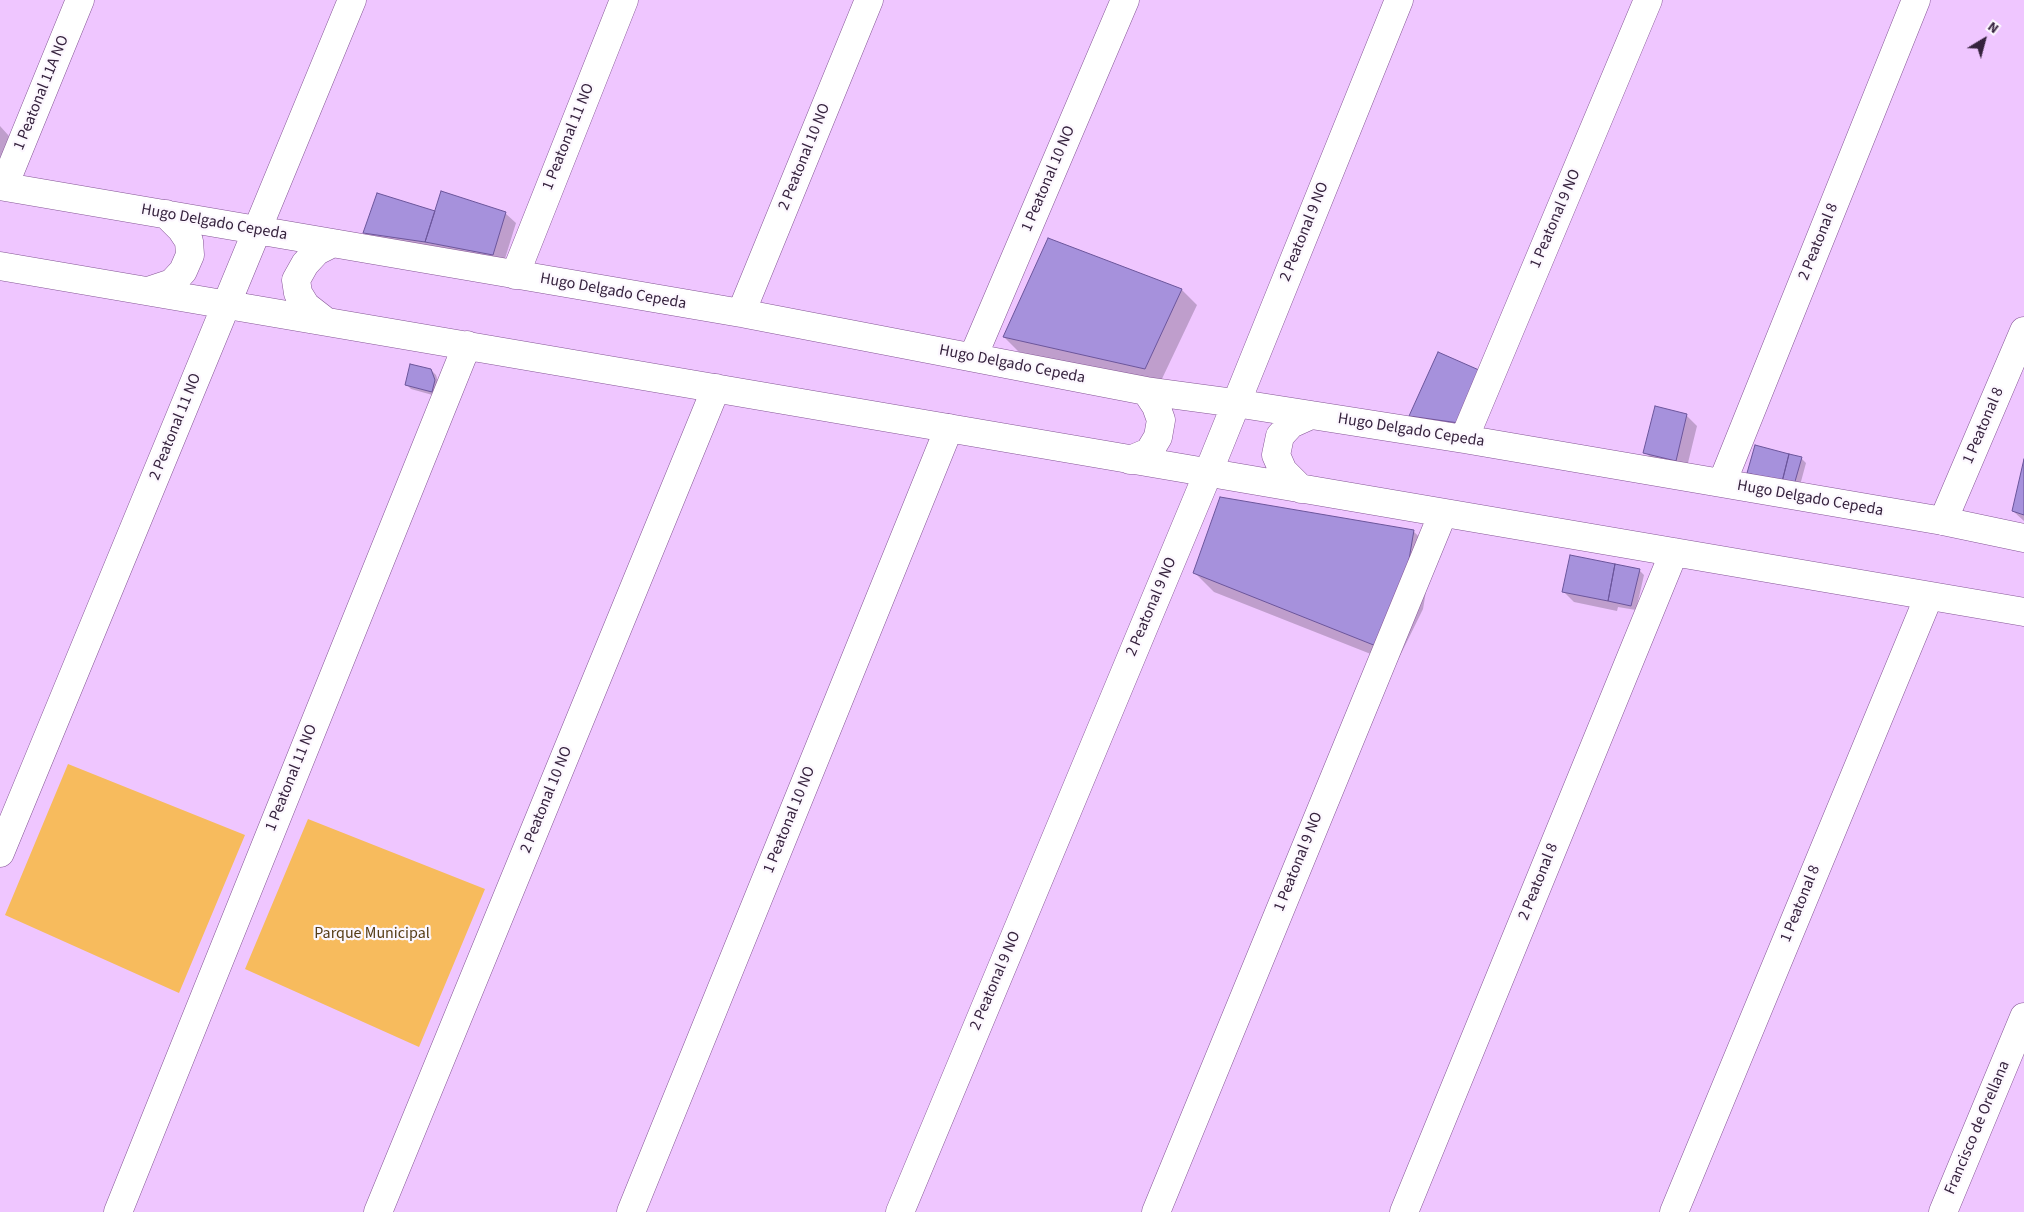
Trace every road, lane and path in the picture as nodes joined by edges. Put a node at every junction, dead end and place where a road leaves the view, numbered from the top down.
1 (80, 0) edge
2 (352, 0) edge
3 (624, 0) edge
4 (869, 0) edge
5 (1125, 0) edge
6 (1399, 0) edge
7 (1648, 0) edge
8 (1916, 0) edge
9 (2, 186) edge
10 (166, 214) junction
11 (257, 230) junction
12 (333, 243) junction
13 (0, 266) edge
14 (515, 275) junction
15 (148, 291) junction
16 (227, 304) junction
17 (741, 314) junction
18 (324, 320) junction
19 (2024, 331) edge
20 (467, 345) junction
21 (973, 357) junction
22 (716, 388) junction
23 (1146, 391) junction
24 (1235, 403) junction
25 (1311, 415) junction
26 (949, 428) junction
27 (1464, 439) junction
28 (1130, 460) junction
29 (1208, 473) junction
30 (1722, 484) junction
31 (1301, 489) junction
32 (1443, 513) junction
33 (1943, 521) junction
34 (2024, 538) edge
35 (1674, 552) junction
36 (1929, 596) junction
37 (2024, 612) edge
38 (0, 853) edge
39 (2024, 1017) edge
40 (118, 1212) edge
41 (378, 1212) edge
42 (631, 1212) edge
43 (900, 1212) edge
44 (1156, 1212) edge
45 (1404, 1212) edge
46 (1674, 1212) edge
47 (1943, 1212) edge

1 - 9 street, 1 Peatonal 11A NO
2 - 11 street, 2 Peatonal 11 NO
3 - 14 street, 1 Peatonal 11 NO
4 - 17 street, 2 Peatonal 10 NO
5 - 21 street, 1 Peatonal 10 NO
6 - 24 street, 2 Peatonal 9 NO
7 - 27 street, 1 Peatonal 9 NO
8 - 30 street, 2 Peatonal 8
9 - 10 street, Hugo Delgado Cepeda
10 - 11 street, Hugo Delgado Cepeda
10 - 15 street
11 - 12 street, Hugo Delgado Cepeda
11 - 16 street, 2 Peatonal 11 NO
12 - 14 street, Hugo Delgado Cepeda
12 - 18 street
13 - 15 street
14 - 17 street, Hugo Delgado Cepeda
15 - 16 street
16 - 18 street
16 - 38 street, 2 Peatonal 11 NO
17 - 21 street, Hugo Delgado Cepeda
18 - 20 street
19 - 33 street, 1 Peatonal 8
20 - 22 street
20 - 40 street, 1 Peatonal 11 NO
21 - 23 street, Hugo Delgado Cepeda
22 - 26 street
22 - 41 street, 2 Peatonal 10 NO
23 - 24 street, Hugo Delgado Cepeda
23 - 28 street
24 - 25 street, Hugo Delgado Cepeda
24 - 29 street, 2 Peatonal 9 NO
25 - 27 street, Hugo Delgado Cepeda
25 - 31 street
26 - 28 street
26 - 42 street, 1 Peatonal 10 NO
27 - 30 street, Hugo Delgado Cepeda
28 - 29 street
29 - 31 street
29 - 43 street, 2 Peatonal 9 NO
30 - 33 street, Hugo Delgado Cepeda
31 - 32 street
32 - 35 street
32 - 44 street, 1 Peatonal 9 NO
33 - 34 street, Hugo Delgado Cepeda
35 - 36 street
35 - 45 street, 2 Peatonal 8
36 - 37 street
36 - 46 street, 1 Peatonal 8
39 - 47 street, Francisco de Orellana

